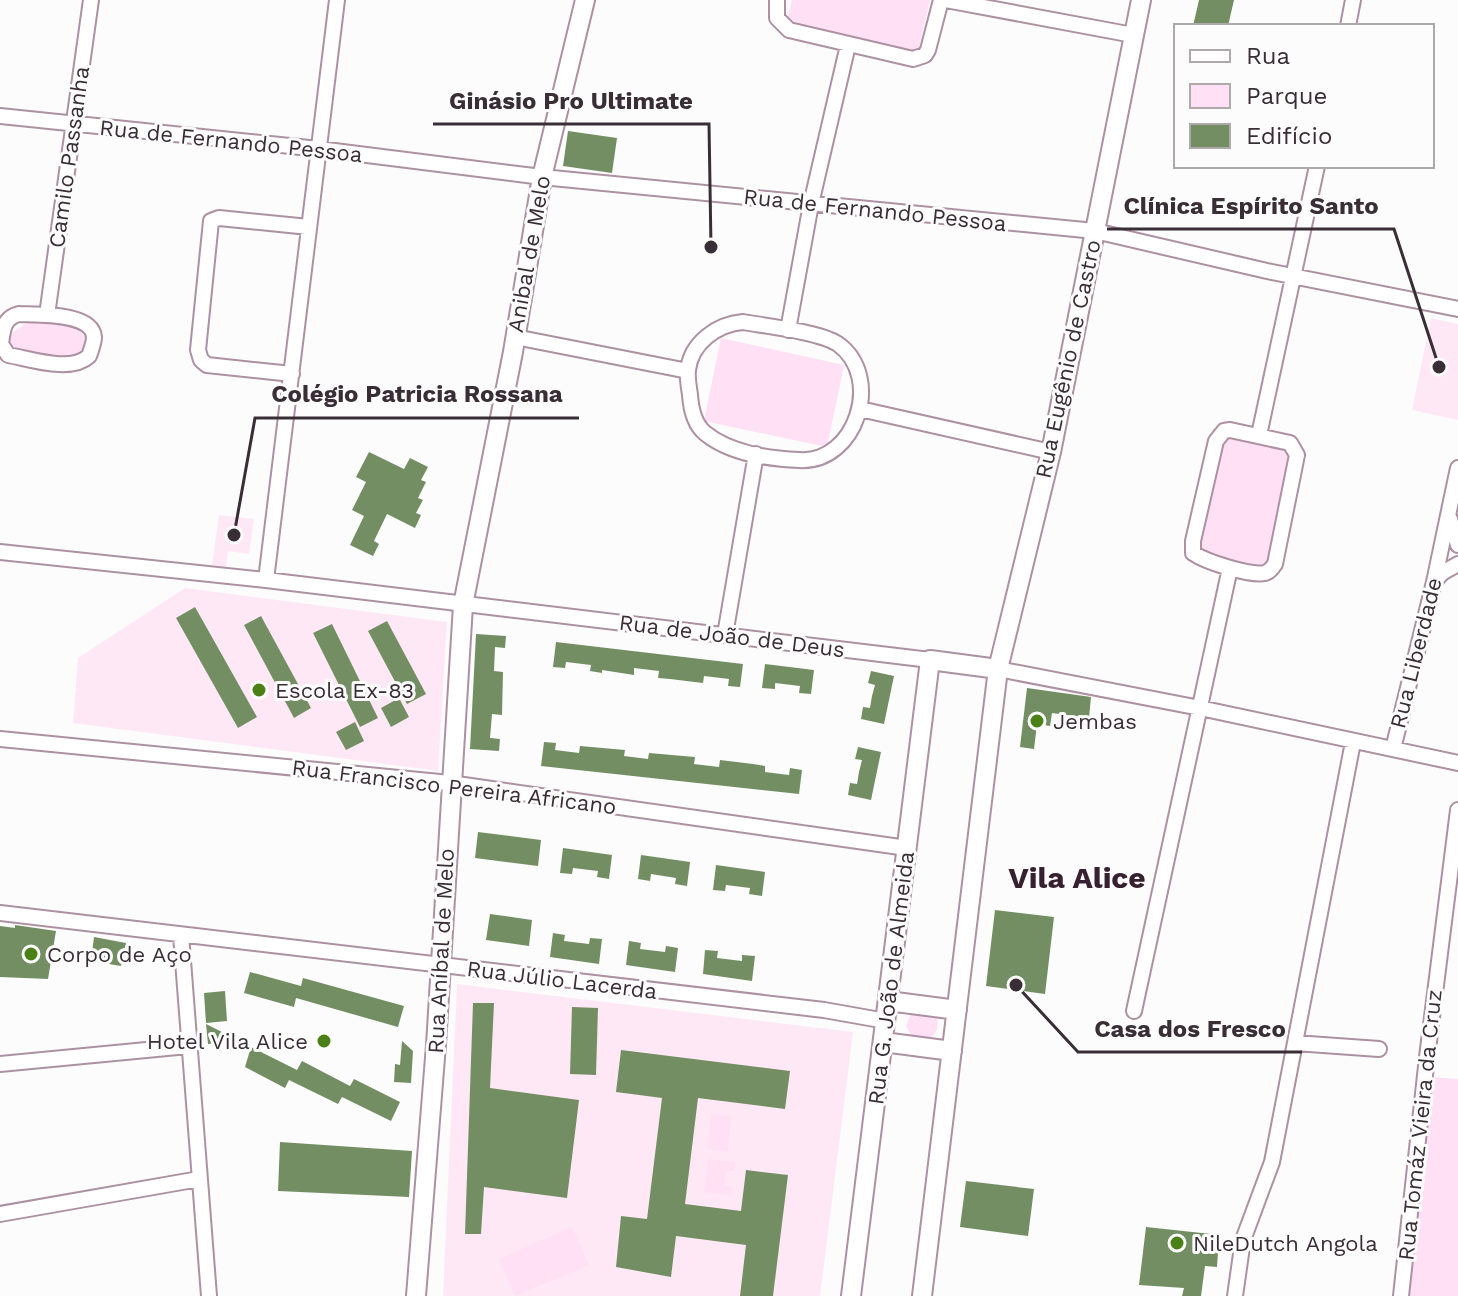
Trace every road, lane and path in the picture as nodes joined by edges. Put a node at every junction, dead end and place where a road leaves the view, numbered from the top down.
1 (91, 0) edge
2 (337, 0) edge
3 (585, 0) edge
4 (777, 0) edge
5 (944, 0) edge
6 (1141, 0) edge
7 (1353, 0) edge
8 (1348, 24) edge
9 (1133, 35) junction
10 (848, 45) junction
11 (0, 116) edge
12 (73, 124) junction
13 (319, 149) junction
14 (1317, 168) edge
15 (542, 177) junction
16 (811, 204) junction
17 (309, 227) junction
18 (1095, 231) junction
19 (1294, 276) junction
20 (1458, 309) edge
21 (47, 315) junction
22 (788, 330) junction
23 (515, 337) junction
24 (688, 371) junction
25 (292, 374) junction
26 (860, 409) junction
27 (1259, 435) junction
28 (1051, 452) junction
29 (756, 454) junction
30 (1458, 468) edge
31 (1450, 511) junction
32 (1458, 545) edge
33 (0, 552) edge
34 (1458, 564) edge
35 (1230, 568) junction
36 (266, 580) junction
37 (1434, 582) junction
38 (463, 605) junction
39 (725, 635) junction
40 (930, 660) junction
41 (998, 669) junction
42 (1200, 708) junction
43 (0, 739) edge
44 (1353, 742) junction
45 (1393, 749) junction
46 (1458, 763) edge
47 (450, 783) junction
48 (1458, 810) edge
49 (907, 848) junction
50 (0, 913) edge
51 (181, 935) junction
52 (441, 966) junction
53 (888, 1001) junction
54 (957, 1010) junction
55 (1134, 1011) dead end
56 (886, 1021) junction
57 (883, 1042) junction
58 (1295, 1043) junction
59 (188, 1046) junction
60 (1379, 1049) dead end
61 (952, 1051) junction
62 (0, 1064) edge
63 (199, 1179) junction
64 (0, 1214) edge
65 (209, 1296) edge
66 (416, 1296) edge
67 (851, 1296) edge
68 (922, 1296) edge
69 (1235, 1296) edge
70 (1401, 1296) edge

1 - 12 street, Camilo Passanha
2 - 13 street
3 - 15 street, Anibal de Melo
4 - 10 street
5 - 9 street
5 - 10 street
6 - 9 street, Rua Eugênio de Castro
7 - 8 street
9 - 18 street, Rua Eugênio de Castro
10 - 16 street
11 - 12 street, Rua de Fernando Pessoa
12 - 13 street, Rua de Fernando Pessoa
12 - 21 street, Camilo Passanha
13 - 15 street, Rua de Fernando Pessoa
13 - 17 street
14 - 19 street
15 - 16 street, Rua de Fernando Pessoa
15 - 23 street, Anibal de Melo
16 - 18 street, Rua de Fernando Pessoa
16 - 22 street
17 - 25 street
17 - 25 street
18 - 19 street, Rua de Fernando Pessoa
18 - 28 street, Rua Eugênio de Castro
19 - 20 street, Rua de Fernando Pessoa
19 - 27 street
21 - 21 street
22 - 24 street
22 - 26 street
23 - 24 street
23 - 38 street, Anibal de Melo
24 - 29 street
25 - 36 street
26 - 28 street
26 - 29 street
27 - 35 street
27 - 35 street
28 - 41 street, Rua Eugênio de Castro
29 - 39 street
30 - 31 street, Rua Liberdade
31 - 32 street
31 - 37 street, Rua Liberdade
33 - 36 street, Rua de João de Deus
34 - 37 street
35 - 42 street
36 - 38 street, Rua de João de Deus
37 - 45 street, Rua Liberdade
38 - 39 street, Rua de João de Deus
38 - 47 street, Rua Aníbal de Melo
39 - 40 street, Rua de João de Deus
40 - 41 street, Rua de João de Deus
40 - 49 street, Rua G. João de Almeida
41 - 42 street, Rua de João de Deus
41 - 54 street
42 - 44 street, Rua de João de Deus
42 - 55 street
43 - 47 street, Rua Francisco Pereira Africano
44 - 45 street, Rua de João de Deus
44 - 58 street
45 - 46 street, Rua de João de Deus
47 - 49 street, Rua Francisco Pereira Africano
47 - 52 street, Rua Aníbal de Melo
48 - 70 street, Rua Tomáz Vieira da Cruz
49 - 53 street, Rua G. João de Almeida
50 - 51 street, Rua Júlio Lacerda
51 - 52 street, Rua Júlio Lacerda
51 - 59 street
52 - 56 street, Rua Júlio Lacerda
52 - 66 street, Rua Aníbal de Melo
53 - 54 street
53 - 56 street, Rua G. João de Almeida
54 - 61 street
56 - 57 street, Rua G. João de Almeida
57 - 61 street
57 - 67 street, Rua G. João de Almeida
58 - 60 street
58 - 69 street
59 - 62 street
59 - 63 street
61 - 68 street
63 - 64 street
63 - 65 street

